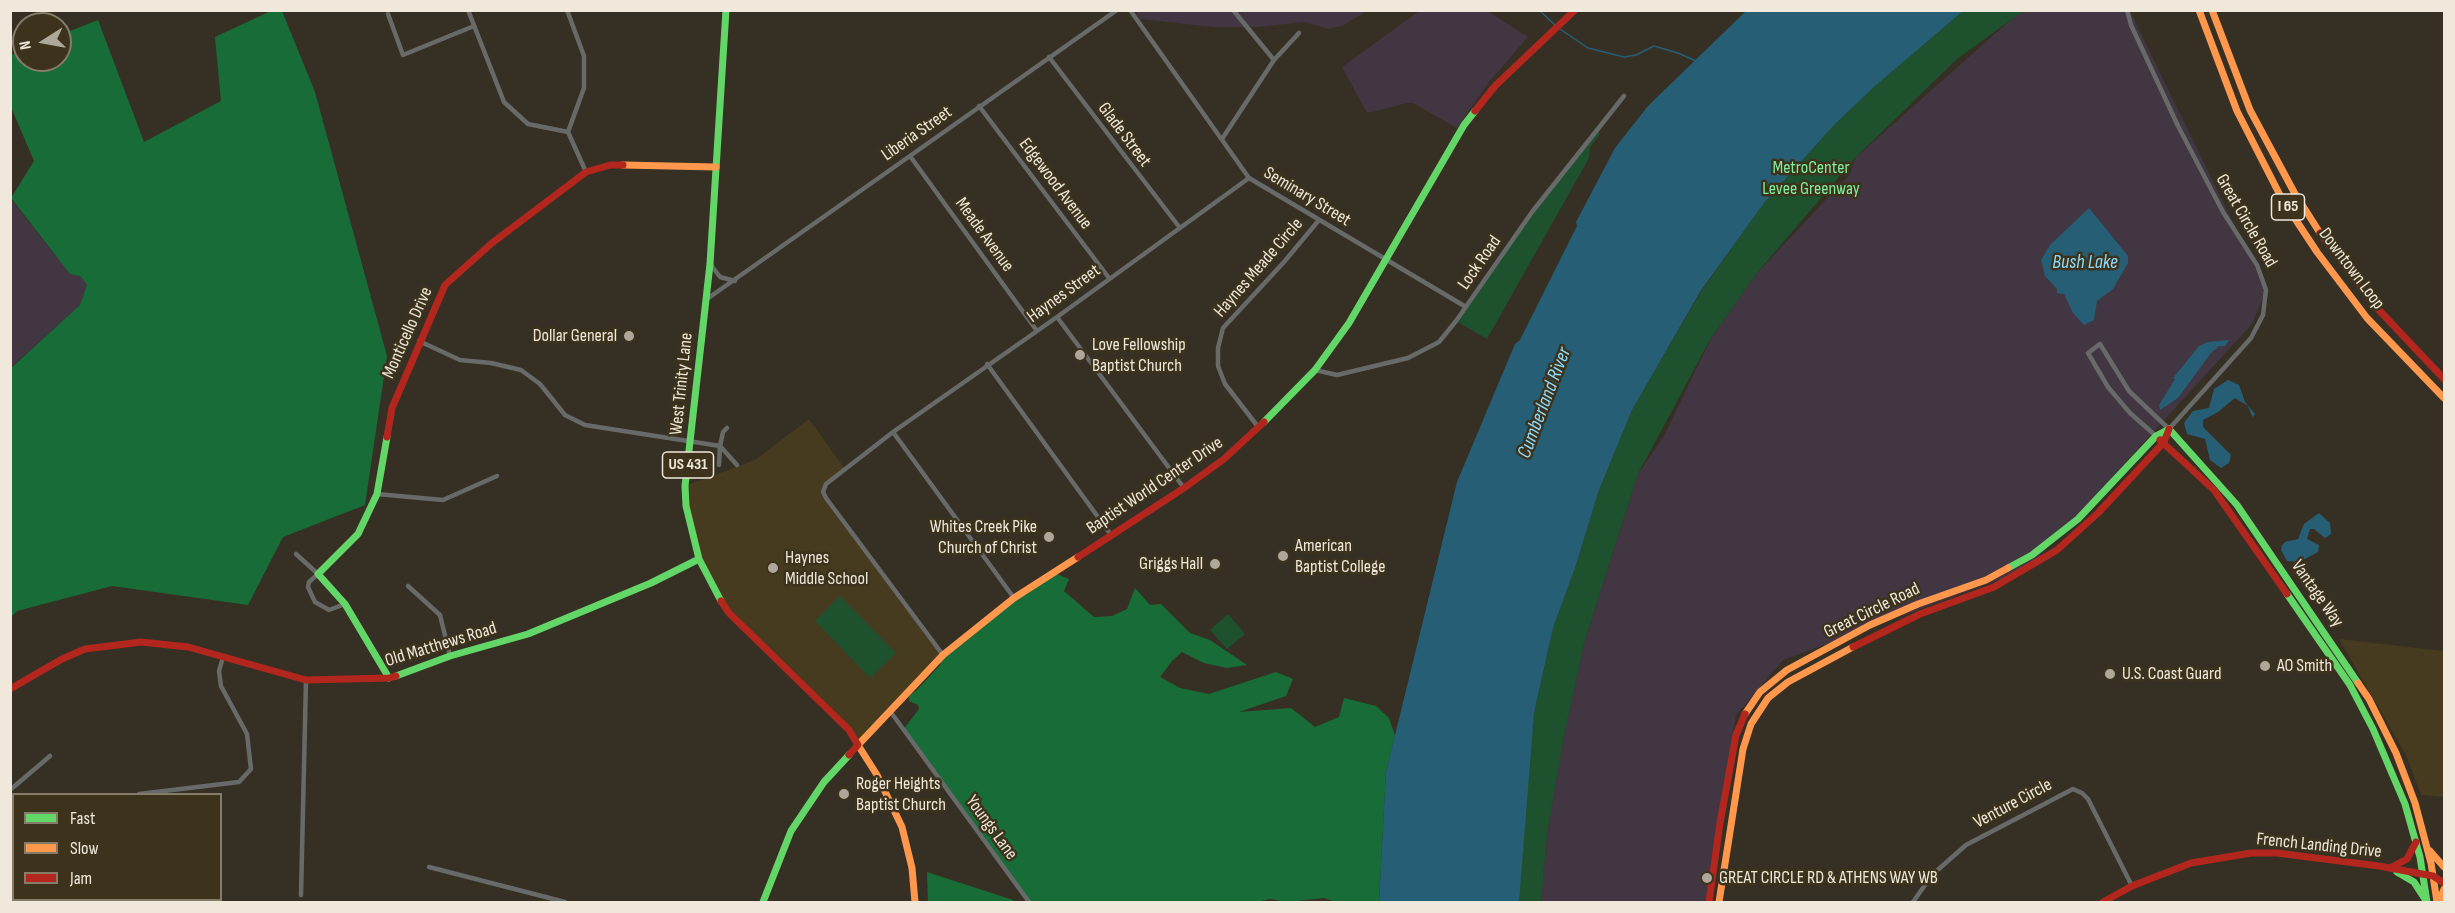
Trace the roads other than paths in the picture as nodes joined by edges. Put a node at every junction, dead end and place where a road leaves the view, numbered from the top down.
1 (468, 10) edge
2 (567, 10) edge
3 (726, 10) edge
4 (1117, 10) edge
5 (1130, 10) edge
6 (1233, 10) edge
7 (1575, 10) edge
8 (2127, 10) edge
9 (2199, 10) edge
10 (2212, 10) edge
11 (388, 14) dead end
12 (474, 26) junction
13 (1299, 33) dead end
14 (1049, 57) junction
15 (1274, 60) junction
16 (1624, 96) dead end
17 (979, 106) junction
18 (568, 132) junction
19 (1222, 139) junction
20 (910, 156) junction
21 (716, 167) junction
22 (586, 172) junction
23 (1249, 178) junction
24 (1319, 220) junction
25 (1180, 228) junction
26 (1387, 260) junction
27 (710, 264) junction
28 (1109, 278) junction
29 (735, 281) junction
30 (706, 299) junction
31 (1466, 307) junction
32 (1057, 317) junction
33 (1037, 330) junction
34 (419, 341) junction
35 (987, 364) junction
36 (1315, 370) junction
37 (2445, 379) edge
38 (2445, 398) edge
39 (727, 428) dead end
40 (1260, 428) junction
41 (2169, 429) junction
42 (894, 432) junction
43 (2156, 436) junction
44 (690, 442) junction
45 (2164, 442) junction
46 (720, 446) junction
47 (719, 465) dead end
48 (737, 465) dead end
49 (497, 476) dead end
50 (1184, 488) junction
51 (377, 494) junction
52 (1111, 535) junction
53 (296, 554) dead end
54 (699, 559) junction
55 (318, 574) junction
56 (408, 586) dead end
57 (1014, 598) junction
58 (345, 604) junction
59 (943, 656) junction
60 (223, 657) junction
61 (450, 657) junction
62 (389, 678) junction
63 (306, 680) junction
64 (10, 690) edge
65 (890, 711) junction
66 (858, 744) junction
67 (50, 756) dead end
68 (10, 790) edge
69 (148, 793) edge
70 (2416, 841) junction
71 (2427, 846) junction
72 (429, 867) dead end
73 (2445, 867) edge
74 (2390, 868) junction
75 (2423, 874) junction
76 (2445, 875) edge
77 (2433, 876) junction
78 (2445, 883) edge
79 (2132, 886) junction
80 (2445, 889) edge
81 (301, 895) dead end
82 (2427, 902) edge
83 (565, 903) edge
84 (763, 903) edge
85 (915, 903) edge
86 (1029, 903) edge
87 (1709, 903) edge
88 (1719, 903) edge
89 (1913, 903) edge
90 (2103, 903) edge
91 (2438, 903) edge

1 - 12 street
2 - 18 street
3 - 21 main road, West Trinity Lane / US 431
4 - 14 street, Liberia Street
5 - 19 street, Seminary Street
6 - 15 street
7 - 26 main road, Baptist World Center Drive
8 - 41 street, Great Circle Road
9 - 38 main road, Downtown Loop / I 65
10 - 37 main road, Downtown Loop / I 65
11 - 12 street
12 - 18 street
13 - 15 street
14 - 17 street, Liberia Street
14 - 25 street, Glade Street
15 - 19 street
16 - 31 street, Lock Road
17 - 20 street, Liberia Street
17 - 28 street, Edgewood Avenue
18 - 22 street
19 - 23 street, Seminary Street
20 - 29 street, Liberia Street
20 - 33 street, Meade Avenue
21 - 22 main road, Monticello Drive
21 - 27 main road, West Trinity Lane / US 431
22 - 34 main road, Monticello Drive
23 - 24 street, Seminary Street
23 - 25 street, Haynes Street
24 - 26 street, Seminary Street
24 - 40 street, Haynes Meade Circle
25 - 28 street, Haynes Street
26 - 31 street, Seminary Street
26 - 36 main road, Baptist World Center Drive
27 - 29 street
27 - 30 main road, West Trinity Lane / US 431
28 - 32 street, Haynes Street
29 - 30 street, Liberia Street
30 - 44 main road, West Trinity Lane / US 431
31 - 36 street, Lock Road
32 - 33 street, Haynes Street
32 - 50 street
33 - 35 street, Haynes Street
34 - 44 street
34 - 51 main road, Monticello Drive
35 - 42 street, Haynes Street
35 - 52 street
36 - 40 main road, Baptist World Center Drive
39 - 46 street
40 - 50 main road, Baptist World Center Drive
41 - 43 main road, Great Circle Road
41 - 43 street, Vantage Way
41 - 45 main road, Great Circle Road
41 - 71 main road, Vantage Way
42 - 57 street
42 - 59 street, Haynes Street
43 - 45 main road, Vantage Way
43 - 87 main road, Great Circle Road
44 - 46 street
44 - 54 main road, West Trinity Lane / US 431
45 - 70 main road, Vantage Way
45 - 88 main road, Great Circle Road
46 - 47 street
46 - 48 street
49 - 51 street
50 - 52 main road, Baptist World Center Drive
51 - 55 main road, Monticello Drive
52 - 57 main road, Baptist World Center Drive
53 - 55 street
54 - 61 main road, Old Matthews Road
54 - 66 main road, West Trinity Lane / US 431
55 - 58 main road
55 - 58 street
56 - 61 street
57 - 59 main road, Baptist World Center Drive
58 - 62 main road
59 - 65 main road, Baptist World Center Drive
60 - 63 main road, Old Matthews Road
60 - 64 main road, Old Matthews Road
60 - 69 street
61 - 62 main road, Old Matthews Road
62 - 63 main road, Old Matthews Road
63 - 81 street
65 - 66 main road, Baptist World Center Drive
65 - 86 street, Youngs Lane
66 - 84 main road, Baptist World Center Drive
66 - 85 main road, West Trinity Lane
67 - 68 street
70 - 74 main road
70 - 75 main road, Vantage Way
71 - 73 main road
71 - 77 main road, Vantage Way
72 - 83 street
74 - 75 main road, French Landing Drive
74 - 79 main road, French Landing Drive
74 - 82 main road
75 - 77 main road, French Landing Drive
75 - 82 main road, Vantage Way
76 - 77 main road, French Landing Drive
77 - 78 main road, French Landing Drive
77 - 91 main road, Vantage Way
79 - 89 street, Venture Circle
79 - 90 main road, French Landing Drive
80 - 91 main road

